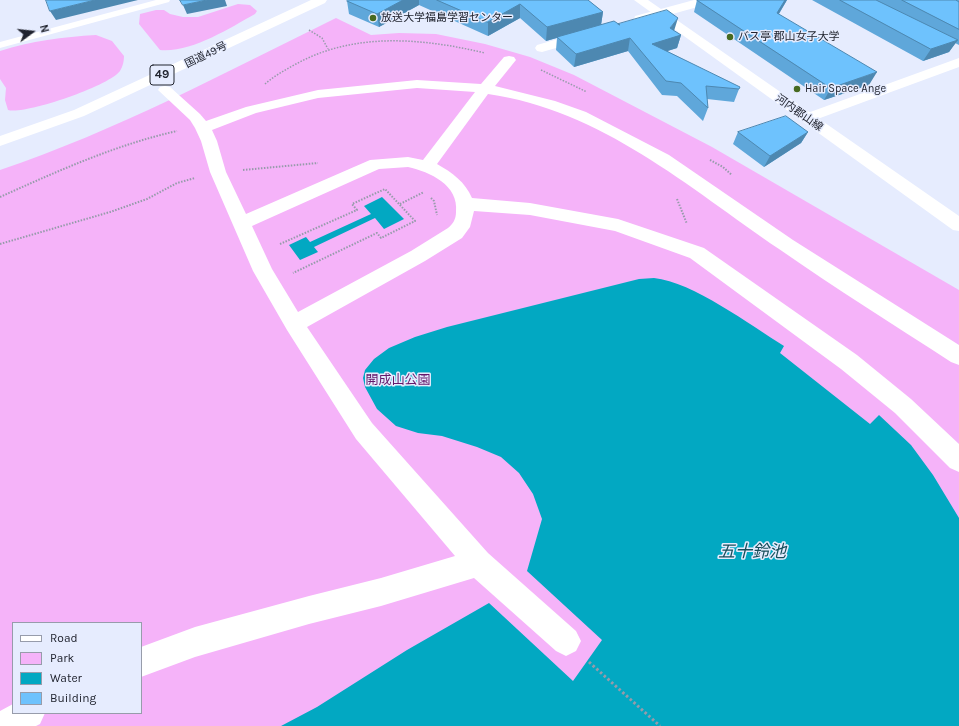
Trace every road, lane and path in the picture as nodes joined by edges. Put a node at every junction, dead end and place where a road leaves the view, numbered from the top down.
1 (166, 0) edge
2 (321, 0) edge
3 (640, 0) edge
4 (708, 0) edge
5 (659, 13) junction
6 (629, 22) edge
7 (308, 29) dead end
8 (600, 31) edge
9 (0, 45) edge
10 (542, 48) dead end
11 (328, 50) dead end
12 (509, 60) dead end
13 (959, 62) edge
14 (484, 89) junction
15 (165, 90) dead end
16 (806, 118) junction
17 (203, 128) junction
18 (0, 141) edge
19 (663, 159) junction
20 (322, 162) dead end
21 (427, 166) junction
22 (218, 172) junction
23 (419, 187) dead end
24 (424, 192) junction
25 (0, 197) edge
26 (400, 204) junction
27 (466, 204) junction
28 (241, 223) junction
29 (959, 225) edge
30 (0, 244) edge
31 (697, 253) junction
32 (256, 255) junction
33 (418, 256) junction
34 (271, 284) junction
35 (294, 324) junction
36 (959, 356) edge
37 (959, 460) edge
38 (478, 563) junction
39 (566, 641) joint
40 (142, 662) edge
41 (27, 714) edge
42 (3, 726) edge
43 (660, 726) edge

1 - 9 lane
2 - 18 main road, 国道49号 / 49
3 - 5 main road, 河内郡山線
4 - 5 main road
5 - 6 main road
5 - 16 main road, 河内郡山線
7 - 11 path
8 - 10 main road
12 - 14 main road
13 - 16 main road
14 - 17 main road
14 - 19 main road
14 - 21 main road
15 - 17 main road
16 - 29 main road, 河内郡山線
17 - 22 main road
17 - 25 path
19 - 31 path
19 - 36 main road
20 - 22 path
21 - 27 main road
21 - 28 main road
22 - 28 main road
22 - 30 path
23 - 24 path
24 - 26 path
24 - 33 path
26 - 32 path
26 - 34 path
27 - 31 main road
27 - 33 main road
28 - 32 main road
31 - 37 main road
32 - 34 main road
33 - 35 main road
34 - 35 main road
35 - 38 main road
38 - 39 main road
38 - 40 main road
39 - 43 path
41 - 42 main road

